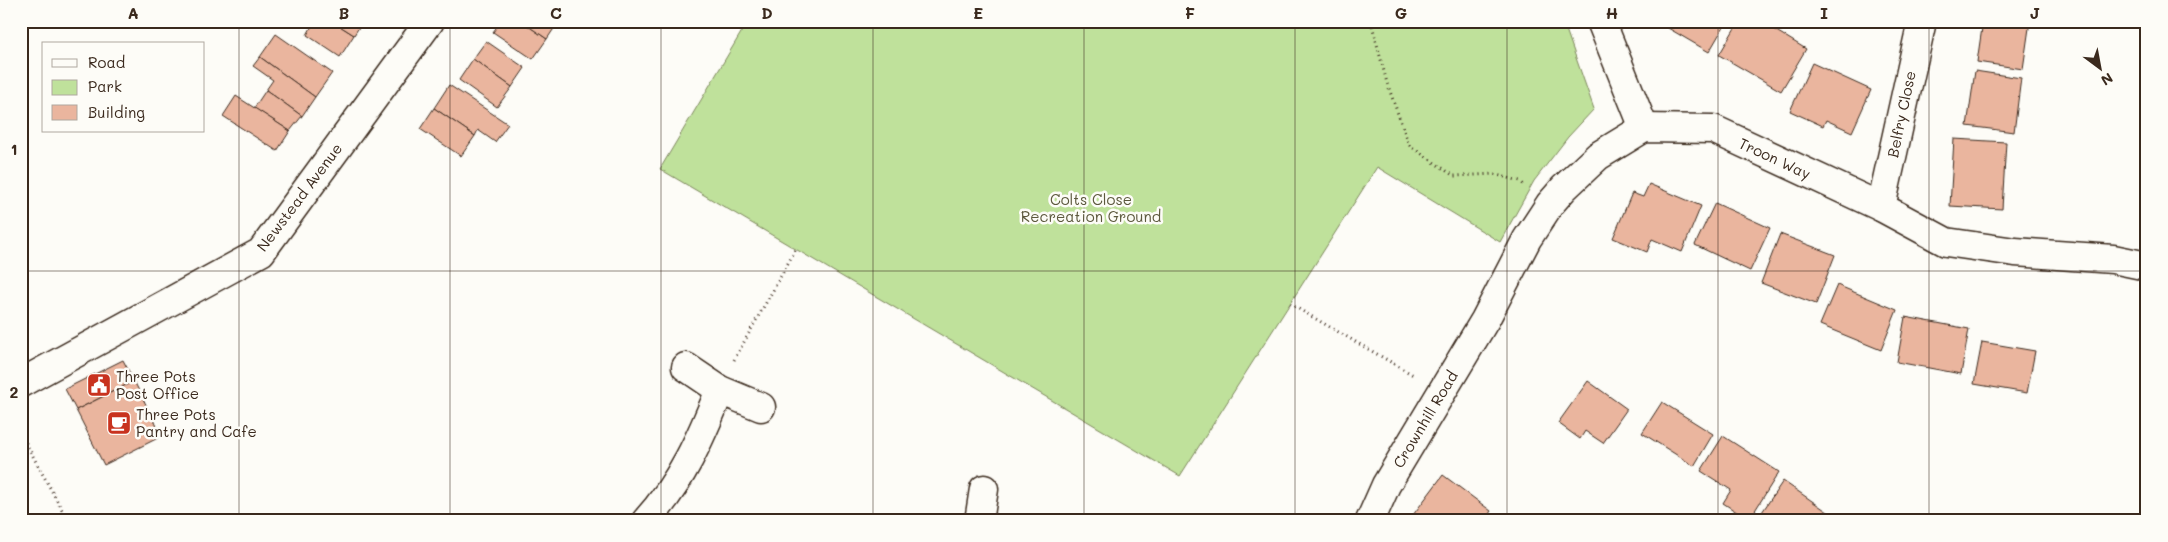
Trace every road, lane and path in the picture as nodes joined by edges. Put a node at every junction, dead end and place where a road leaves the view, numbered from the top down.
1 (430, 21) edge
2 (1371, 21) edge
3 (1601, 21) edge
4 (1922, 21) edge
5 (1644, 128) junction
6 (1550, 204) junction
7 (1881, 207) junction
8 (796, 249) dead end
9 (2147, 266) edge
10 (1290, 304) dead end
11 (686, 367) dead end
12 (21, 383) edge
13 (720, 390) junction
14 (1441, 391) junction
15 (761, 407) dead end
16 (21, 434) edge
17 (984, 489) dead end
18 (68, 521) edge
19 (646, 521) edge
20 (978, 521) edge
21 (1370, 521) edge

1 - 12 street, Newstead Avenue
2 - 6 path
3 - 5 street
4 - 7 street, Belfry Close
5 - 6 street
5 - 7 street, Troon Way
6 - 14 street, Crownhill Road
7 - 9 street, Troon Way
8 - 13 path
10 - 14 path
11 - 13 street
13 - 15 street
13 - 19 street
14 - 21 street, Crownhill Road
16 - 18 path
17 - 20 street

